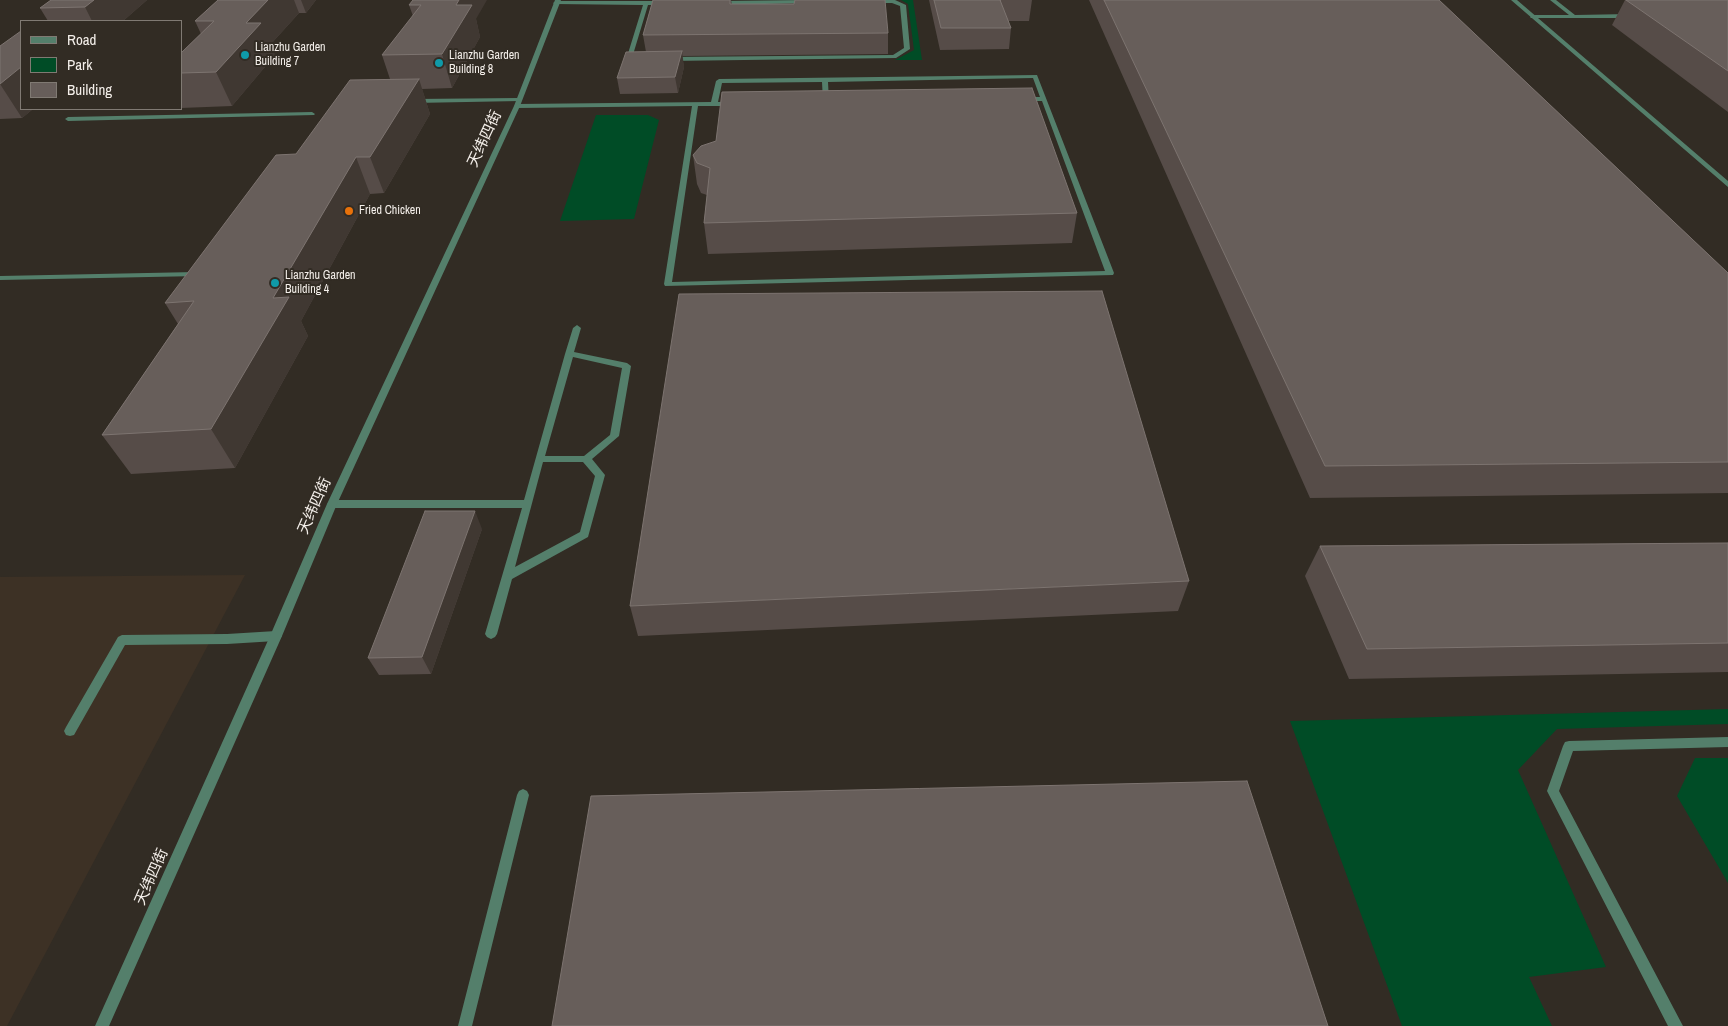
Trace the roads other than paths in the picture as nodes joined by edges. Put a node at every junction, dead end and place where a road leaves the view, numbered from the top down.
1 (1514, 0) edge
2 (1553, 0) edge
3 (820, 1) edge
4 (868, 1) edge
5 (557, 2) edge
6 (675, 3) edge
7 (714, 3) edge
8 (646, 4) junction
9 (1633, 16) edge
10 (1533, 17) junction
11 (1574, 17) junction
12 (659, 59) edge
13 (639, 60) edge
14 (825, 80) junction
15 (1044, 99) junction
16 (1014, 100) edge
17 (403, 101) edge
18 (816, 102) edge
19 (826, 102) junction
20 (836, 102) edge
21 (518, 103) junction
22 (695, 104) junction
23 (714, 104) junction
24 (742, 104) edge
25 (312, 114) dead end
26 (68, 119) dead end
27 (1728, 185) edge
28 (196, 274) edge
29 (0, 278) edge
30 (577, 328) dead end
31 (568, 354) junction
32 (539, 459) junction
33 (586, 459) junction
34 (332, 504) junction
35 (528, 504) junction
36 (507, 577) junction
37 (491, 634) dead end
38 (276, 636) junction
39 (70, 731) dead end
40 (1728, 742) edge
41 (523, 795) dead end
42 (102, 1026) edge
43 (466, 1026) edge
44 (1676, 1026) edge

1 - 10 street
2 - 11 street
3 - 7 street
4 - 12 street
5 - 8 street
5 - 21 street, 天纬四街
6 - 8 street
8 - 13 street
9 - 11 street
10 - 11 street
10 - 27 street
14 - 15 street
14 - 19 street
14 - 23 street
15 - 16 street
15 - 22 street
17 - 21 street
18 - 19 street
19 - 20 street
21 - 22 street
21 - 34 street, 天纬四街
22 - 23 street
23 - 24 street
25 - 26 street
28 - 29 street
30 - 31 street
31 - 32 street
31 - 33 street
32 - 33 street
32 - 35 street
33 - 36 street
34 - 35 street
34 - 38 street, 天纬四街
35 - 36 street
36 - 37 street
38 - 39 street
38 - 42 street, 天纬四街
40 - 44 street
41 - 43 street

